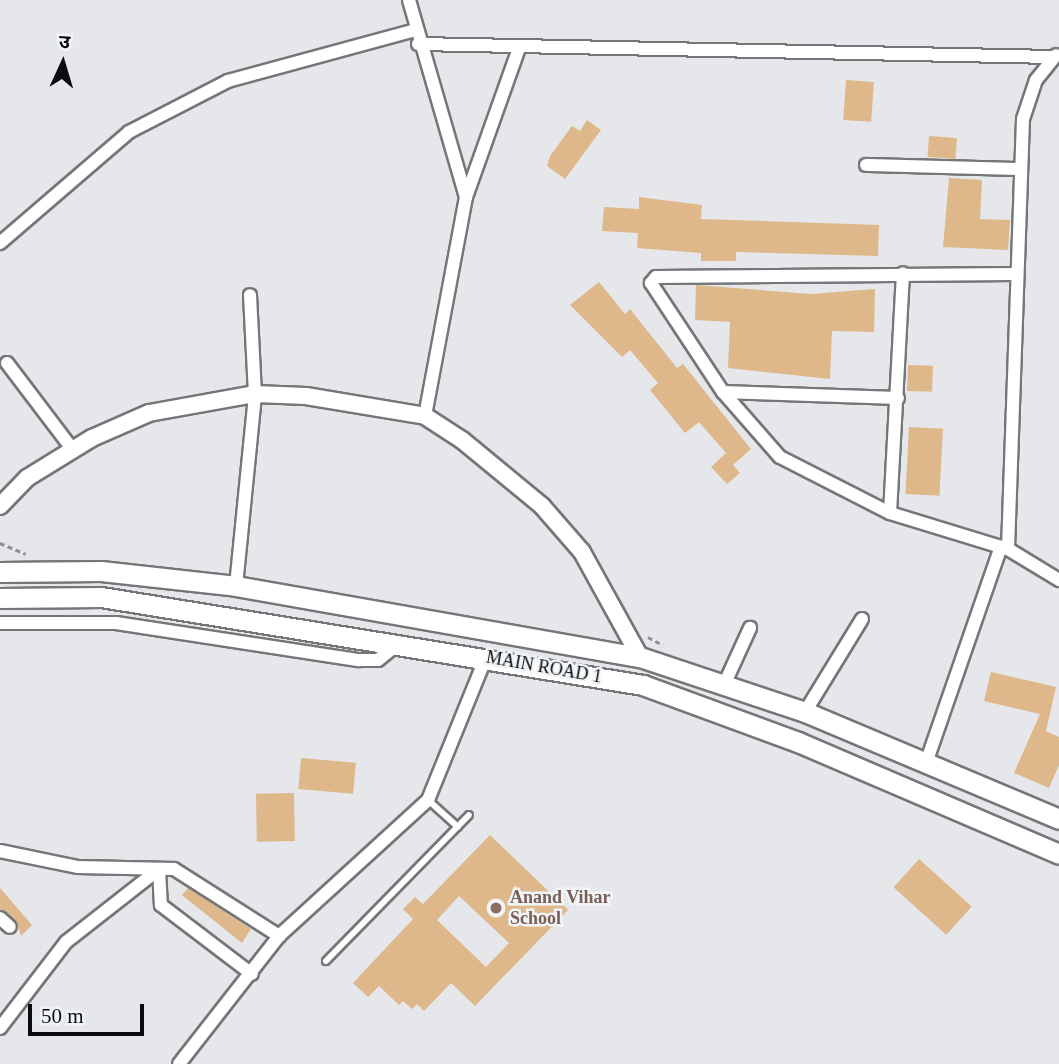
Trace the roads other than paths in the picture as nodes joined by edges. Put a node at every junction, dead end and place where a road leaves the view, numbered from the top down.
1 (409, 0) edge
2 (416, 30) junction
3 (418, 44) junction
4 (519, 48) junction
5 (1056, 56) edge
6 (866, 165) dead end
7 (1020, 169) junction
8 (466, 197) junction
9 (0, 243) edge
10 (903, 274) junction
11 (1014, 274) junction
12 (250, 295) dead end
13 (7, 363) dead end
14 (723, 392) junction
15 (254, 394) junction
16 (898, 398) junction
17 (425, 416) junction
18 (73, 450) junction
19 (0, 506) edge
20 (890, 513) junction
21 (1004, 548) junction
22 (0, 572) edge
23 (1059, 580) edge
24 (236, 586) junction
25 (0, 598) edge
26 (862, 619) dead end
27 (0, 623) edge
28 (750, 628) dead end
29 (399, 643) junction
30 (486, 657) junction
31 (640, 657) junction
32 (724, 685) junction
33 (805, 712) junction
34 (926, 763) junction
35 (428, 800) junction
36 (469, 815) dead end
37 (1059, 819) edge
38 (458, 827) junction
39 (0, 851) edge
40 (1059, 854) edge
41 (159, 869) junction
42 (0, 918) edge
43 (10, 928) dead end
44 (279, 936) junction
45 (326, 961) dead end
46 (253, 974) junction
47 (0, 1028) edge
48 (179, 1064) edge

1 - 2 street
2 - 3 street
2 - 9 street
3 - 4 street
3 - 8 street
4 - 5 street
4 - 8 street
5 - 7 street
6 - 7 street
7 - 11 street
8 - 17 street
10 - 11 street
10 - 14 street
10 - 16 street
11 - 21 street
12 - 15 street
13 - 18 street
14 - 16 street
14 - 20 street
15 - 17 street
15 - 18 street
15 - 24 street
16 - 20 street
17 - 31 street
18 - 19 street
20 - 21 street
21 - 23 street
21 - 34 street
22 - 24 main road, MAIN ROAD 1
24 - 31 main road, MAIN ROAD 1
25 - 29 main road, MAIN ROAD 1
26 - 33 street
27 - 29 street
28 - 32 street
29 - 30 main road, MAIN ROAD 1
30 - 35 street
30 - 40 main road, MAIN ROAD 1
31 - 32 main road, MAIN ROAD 1
32 - 33 main road, MAIN ROAD 1
33 - 34 main road, MAIN ROAD 1
34 - 37 main road, MAIN ROAD 1
35 - 38 lane
35 - 44 street
36 - 38 lane
38 - 45 lane
39 - 41 street
41 - 44 street
41 - 46 street
41 - 47 street
42 - 43 street
44 - 46 street
46 - 48 street

